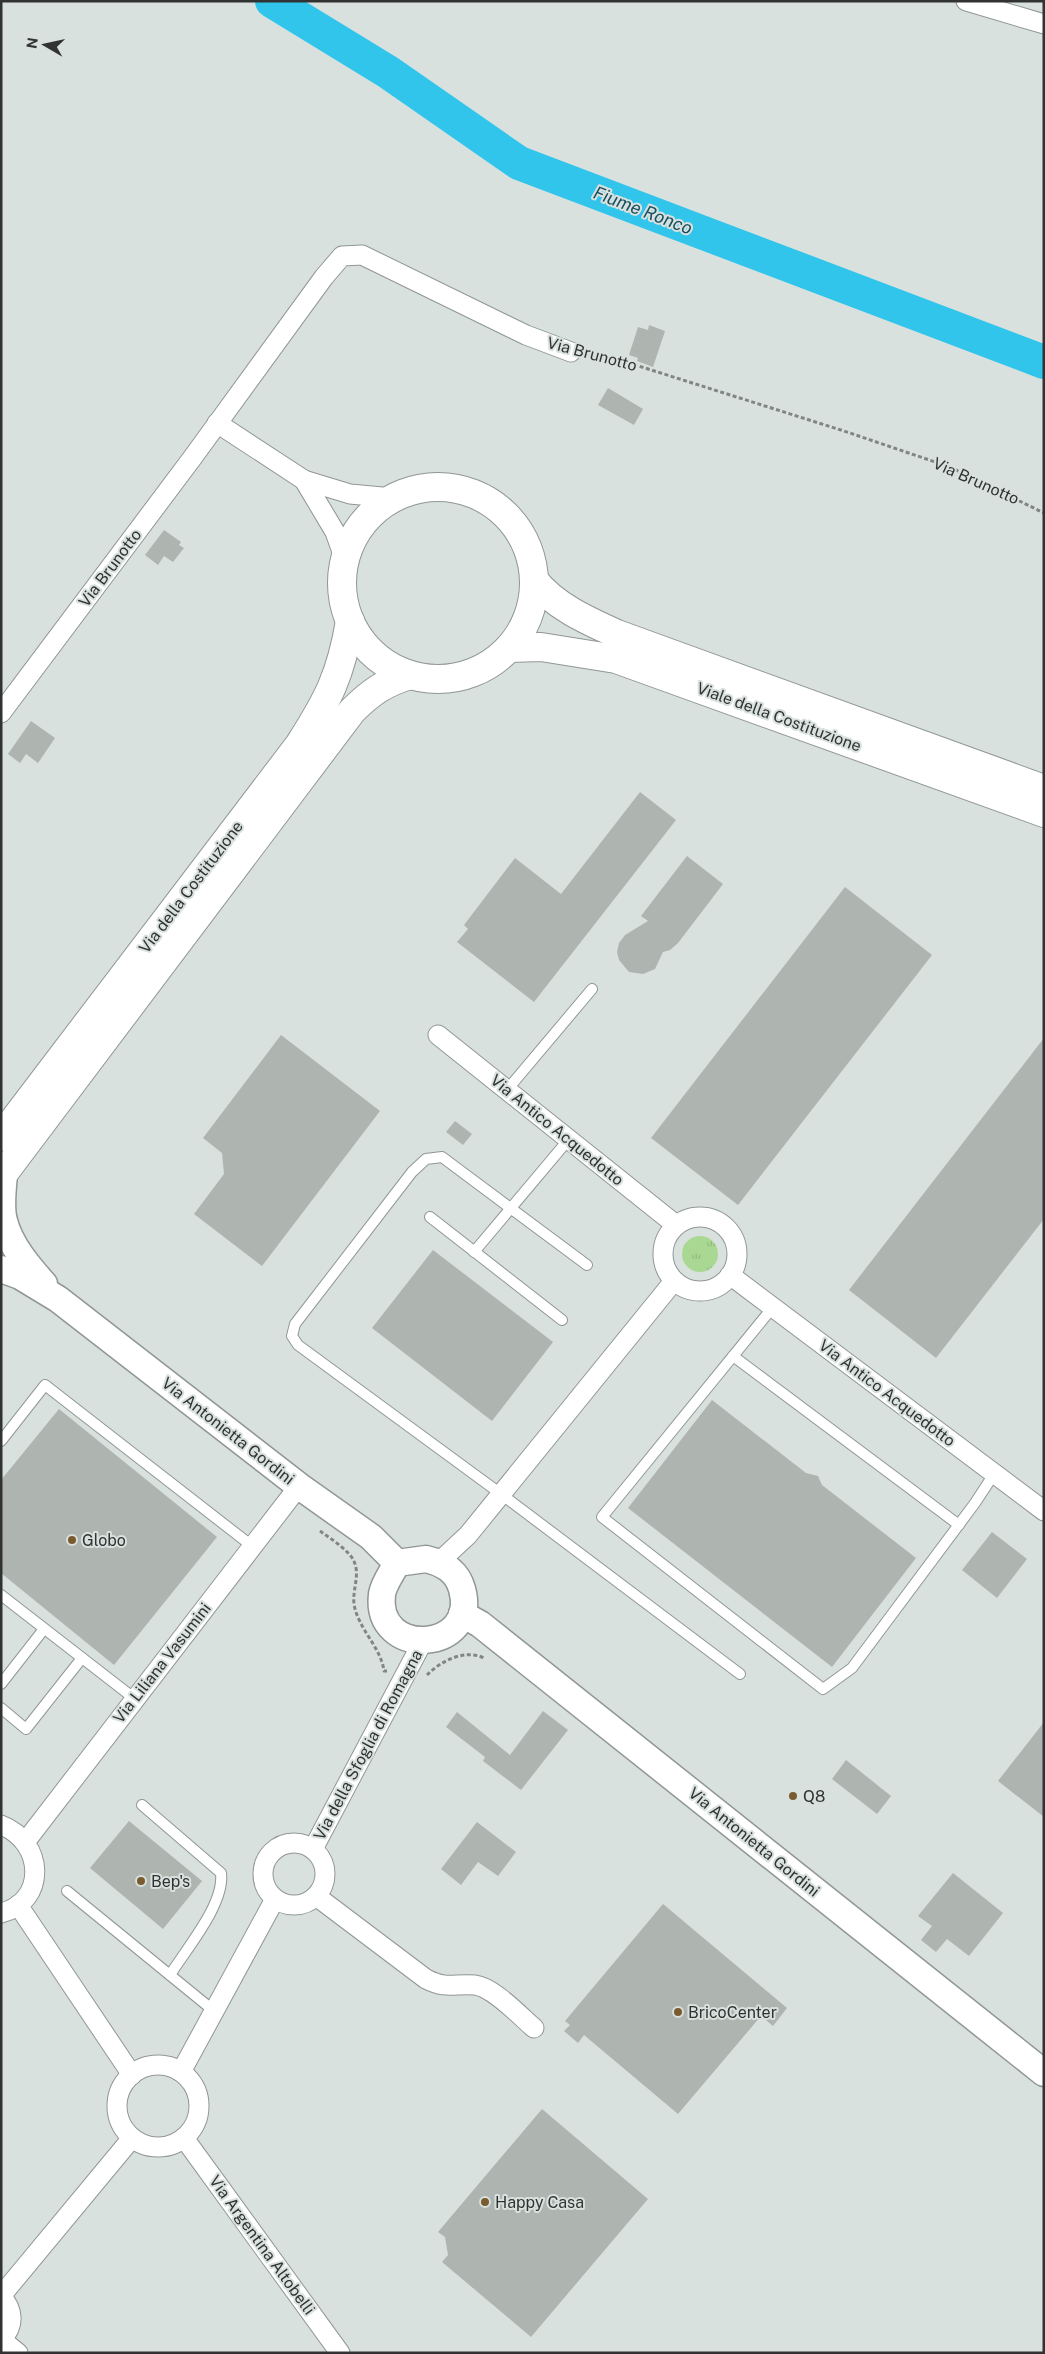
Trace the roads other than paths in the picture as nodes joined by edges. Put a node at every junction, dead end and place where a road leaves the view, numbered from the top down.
1 (966, 1) edge
2 (1044, 24) edge
3 (571, 352) road end
4 (217, 423) junction
5 (304, 480) junction
6 (393, 498) junction
7 (345, 560) junction
8 (534, 580) junction
9 (350, 621) junction
10 (509, 648) junction
11 (410, 675) junction
12 (1, 713) edge
13 (1044, 789) edge
14 (1044, 813) edge
15 (592, 988) dead end
16 (438, 1034) dead end
17 (507, 1090) junction
18 (1, 1137) edge
19 (569, 1139) junction
20 (2, 1175) edge
21 (511, 1208) junction
22 (430, 1217) dead end
23 (676, 1225) junction
24 (474, 1252) junction
25 (587, 1265) dead end
26 (1, 1270) edge
27 (730, 1276) junction
28 (674, 1281) junction
29 (58, 1299) junction
30 (773, 1307) junction
31 (562, 1320) dead end
32 (733, 1356) junction
33 (1, 1442) edge
34 (994, 1474) junction
35 (299, 1486) junction
36 (501, 1494) junction
37 (1044, 1511) edge
38 (959, 1525) junction
39 (252, 1546) junction
40 (439, 1562) junction
41 (397, 1563) junction
42 (2, 1597) edge
43 (462, 1614) junction
44 (44, 1629) junction
45 (423, 1641) junction
46 (82, 1658) junction
47 (740, 1674) dead end
48 (1, 1684) edge
49 (135, 1699) junction
50 (1, 1708) edge
51 (142, 1805) dead end
52 (1, 1825) edge
53 (26, 1841) junction
54 (312, 1849) junction
55 (67, 1891) dead end
56 (316, 1896) junction
57 (275, 1899) junction
58 (9, 1909) edge
59 (170, 1975) junction
60 (214, 2011) junction
61 (534, 2028) dead end
62 (181, 2072) junction
63 (1044, 2073) edge
64 (132, 2074) junction
65 (132, 2138) junction
66 (184, 2138) junction
67 (1, 2296) edge
68 (2, 2340) edge
69 (18, 2353) edge
70 (340, 2353) edge

1 - 2 street
3 - 4 street, Via Brunotto
4 - 5 street
4 - 12 street, Via Brunotto
5 - 6 street
5 - 7 street
6 - 7 main road
6 - 8 main road
7 - 9 main road
8 - 10 main road
8 - 13 main road, Viale della Costituzione
9 - 11 main road
9 - 18 main road, Via della Costituzione
10 - 11 main road
10 - 14 main road, Viale della Costituzione
11 - 20 main road, Via della Costituzione
15 - 17 lane
16 - 17 street, Via Antico Acquedotto
17 - 19 street, Via Antico Acquedotto
19 - 21 lane
19 - 23 street, Via Antico Acquedotto
20 - 29 street, Via Antonietta Gordini
21 - 24 lane
21 - 25 lane
21 - 36 lane
22 - 24 lane
23 - 27 street
23 - 28 street
24 - 31 lane
26 - 29 street, Via Antonietta Gordini
27 - 28 street
27 - 30 street, Via Antico Acquedotto
28 - 36 street
29 - 35 street, Via Antonietta Gordini
30 - 32 lane
30 - 34 street, Via Antico Acquedotto
32 - 38 lane
32 - 38 lane
33 - 39 lane
34 - 37 street, Via Antico Acquedotto
34 - 38 lane
35 - 39 street, Via Liliana Vasumini
35 - 41 street, Via Antonietta Gordini
36 - 40 street
36 - 47 lane
39 - 49 street, Via Liliana Vasumini
40 - 41 street
40 - 43 street
41 - 45 street
42 - 44 lane
43 - 45 street
43 - 63 street, Via Antonietta Gordini
44 - 46 lane
44 - 48 lane
45 - 54 street, Via della Sfoglia di Romagna
46 - 49 lane
46 - 50 lane
49 - 53 street, Via Liliana Vasumini
51 - 59 lane
52 - 53 street
53 - 58 street
54 - 56 street
54 - 57 street
55 - 59 lane
56 - 57 street
56 - 61 street
57 - 60 street
58 - 64 street
59 - 60 lane
60 - 62 street
62 - 64 street
62 - 66 street
64 - 65 street
65 - 66 street
65 - 67 street
66 - 70 street, Via Argentina Altobelli
67 - 68 street
68 - 69 street

